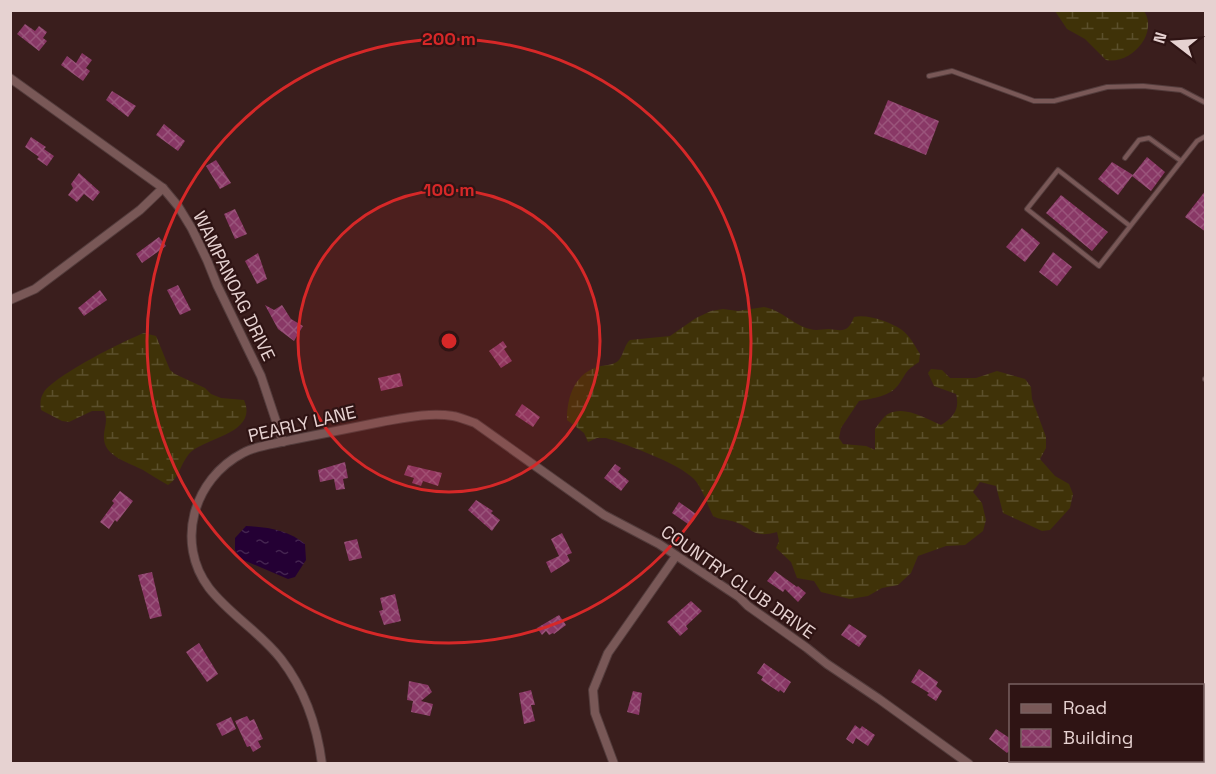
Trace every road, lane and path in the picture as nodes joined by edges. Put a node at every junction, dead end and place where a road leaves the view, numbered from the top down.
1 (929, 76) dead end
2 (10, 78) edge
3 (1206, 103) edge
4 (1206, 136) edge
5 (1125, 158) dead end
6 (1181, 161) junction
7 (163, 188) junction
8 (1130, 226) junction
9 (10, 300) edge
10 (454, 416) joint
11 (283, 442) junction
12 (676, 556) junction
13 (322, 764) edge
14 (614, 764) edge
15 (969, 764) edge

1 - 3 lane
2 - 7 street, WAMPANOAG DRIVE
4 - 6 lane
5 - 6 lane
6 - 8 lane
7 - 9 street
7 - 11 street, WAMPANOAG DRIVE
8 - 8 lane
10 - 11 street, PEARLY LANE
10 - 12 street, COUNTRY CLUB DRIVE
11 - 13 street, PEARLY LANE
12 - 14 street
12 - 15 street, COUNTRY CLUB DRIVE

